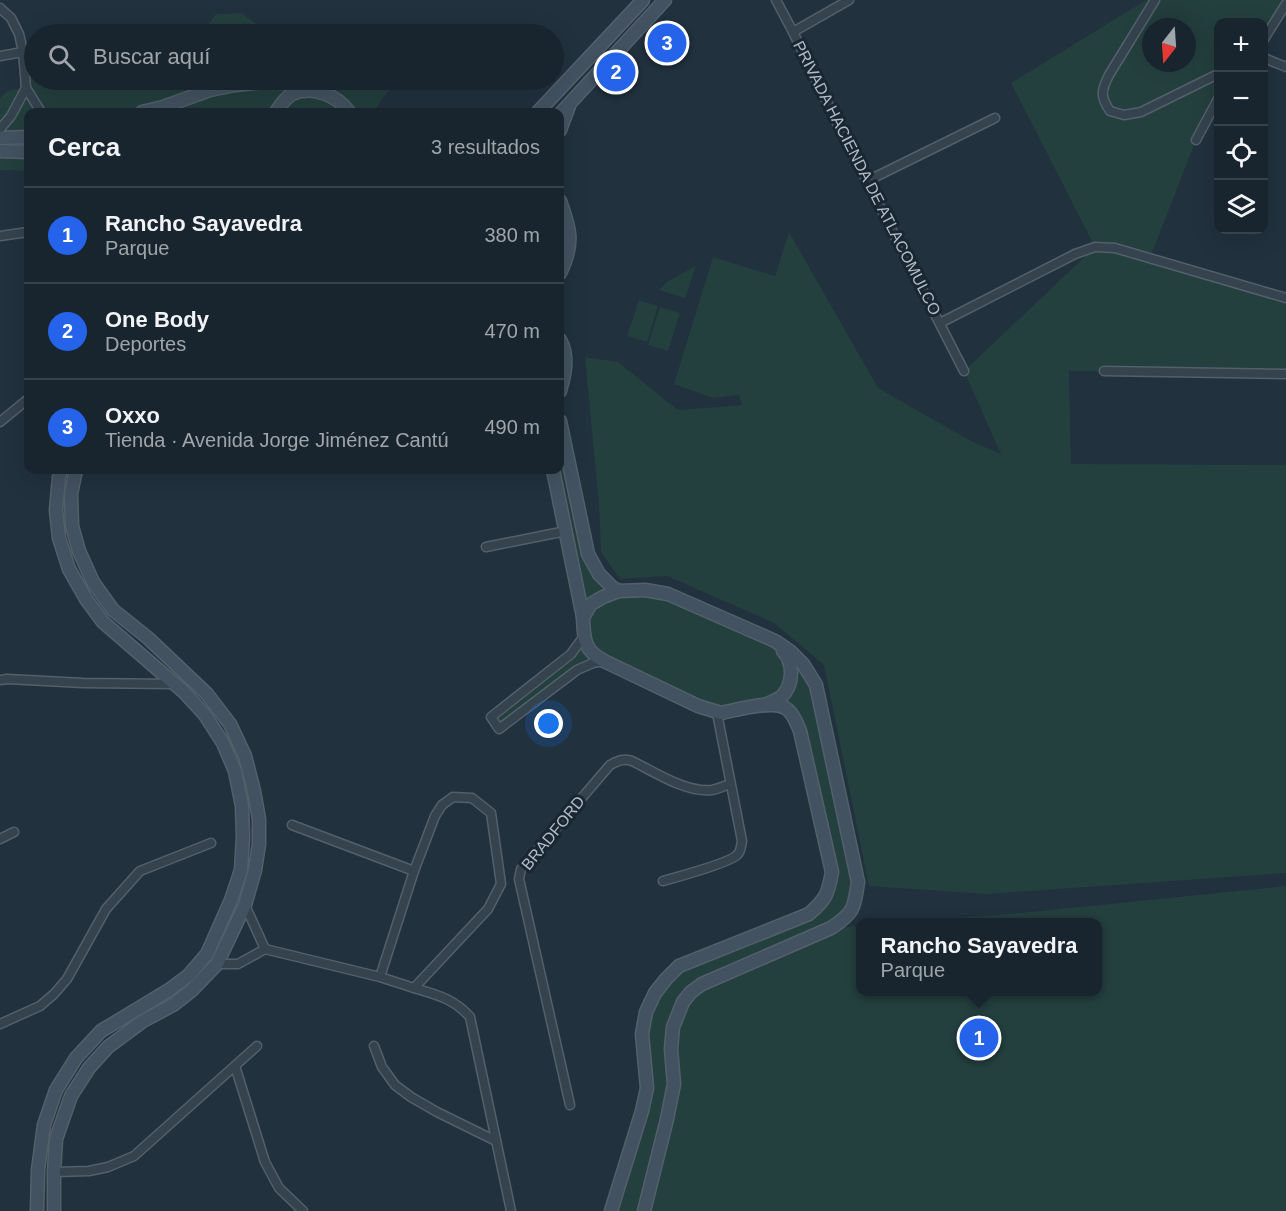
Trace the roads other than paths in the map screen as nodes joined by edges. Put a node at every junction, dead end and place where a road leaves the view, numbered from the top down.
1 (643, 0) edge
2 (665, 0) edge
3 (776, 0) edge
4 (849, 0) edge
5 (1155, 0) edge
6 (1286, 4) edge
7 (0, 8) edge
8 (1268, 31) edge
9 (793, 32) junction
10 (23, 52) junction
11 (0, 56) edge
12 (1268, 60) edge
13 (24, 64) edge
14 (1286, 67) edge
15 (1214, 76) edge
16 (564, 84) edge
17 (24, 90) edge
18 (28, 90) edge
19 (210, 90) edge
20 (559, 90) edge
21 (305, 91) joint
22 (571, 102) junction
23 (1214, 106) edge
24 (39, 108) edge
25 (159, 108) edge
26 (279, 108) edge
27 (345, 108) edge
28 (542, 108) edge
29 (564, 110) edge
30 (995, 118) dead end
31 (564, 120) edge
32 (0, 129) edge
33 (0, 138) edge
34 (24, 138) edge
35 (1196, 140) dead end
36 (0, 151) edge
37 (24, 152) edge
38 (867, 181) junction
39 (564, 212) edge
40 (24, 233) edge
41 (0, 236) edge
42 (564, 264) edge
43 (1286, 298) edge
44 (940, 323) junction
45 (564, 348) edge
46 (963, 371) dead end
47 (1104, 371) dead end
48 (564, 373) edge
49 (1286, 374) edge
50 (24, 402) edge
51 (0, 422) edge
52 (564, 440) edge
53 (60, 474) edge
54 (75, 474) edge
55 (554, 474) edge
56 (566, 531) junction
57 (486, 547) dead end
58 (619, 591) junction
59 (583, 617) junction
60 (584, 636) junction
61 (775, 641) junction
62 (604, 661) junction
63 (0, 680) edge
64 (175, 684) junction
65 (765, 705) junction
66 (717, 713) junction
67 (730, 784) junction
68 (292, 825) dead end
69 (14, 832) dead end
70 (0, 839) edge
71 (211, 843) dead end
72 (414, 871) junction
73 (663, 881) dead end
74 (245, 906) junction
75 (265, 949) junction
76 (217, 964) junction
77 (380, 977) junction
78 (414, 988) junction
79 (0, 1024) edge
80 (257, 1046) dead end
81 (374, 1046) dead end
82 (76, 1058) junction
83 (235, 1066) junction
84 (89, 1068) junction
85 (570, 1105) dead end
86 (496, 1141) junction
87 (54, 1172) junction
88 (37, 1211) edge
89 (54, 1211) edge
90 (303, 1211) edge
91 (510, 1211) edge
92 (611, 1211) edge
93 (644, 1211) edge

1 - 16 main road
2 - 22 main road
3 - 9 street, PRIVADA HACIENDA DE ATLACOMULCO
4 - 9 street, PRIVADA HACIENDA DE ATLACOMULCO
5 - 15 street
6 - 8 street
7 - 10 street
9 - 38 street, PRIVADA HACIENDA DE ATLACOMULCO
10 - 11 street
10 - 13 street
12 - 14 street
17 - 32 street
18 - 24 street
19 - 25 main road
20 - 28 main road
21 - 26 main road
21 - 27 main road
22 - 29 main road
22 - 31 main road
23 - 35 street
30 - 38 street, PRIVADA HACIENDA DE ATLACOMULCO
33 - 34 main road
36 - 37 main road
38 - 44 street, PRIVADA HACIENDA DE ATLACOMULCO
39 - 42 main road
40 - 41 street
43 - 44 street, PRIVADA HACIENDA DE ATLACOMULCO
44 - 46 street, PRIVADA HACIENDA DE ATLACOMULCO
45 - 48 main road
47 - 49 street
50 - 51 street
52 - 58 main road
53 - 64 main road
54 - 74 main road
55 - 56 main road
56 - 57 street
56 - 59 main road
58 - 59 main road
58 - 61 main road
59 - 60 main road
60 - 62 main road
60 - 62 street
61 - 65 main road
61 - 93 main road
62 - 66 main road
63 - 64 street
64 - 82 main road
65 - 66 main road
65 - 92 main road
66 - 67 street
67 - 73 street
67 - 85 street, BRADFORD
68 - 72 street
69 - 70 street
71 - 79 street
72 - 77 street
72 - 78 street
74 - 75 street
74 - 76 main road
75 - 76 street
75 - 77 street
76 - 84 main road
77 - 78 street
78 - 86 street
80 - 83 street
81 - 86 street
82 - 84 main road
82 - 88 main road
83 - 87 street
83 - 90 street
84 - 87 main road
86 - 91 street
87 - 89 main road

